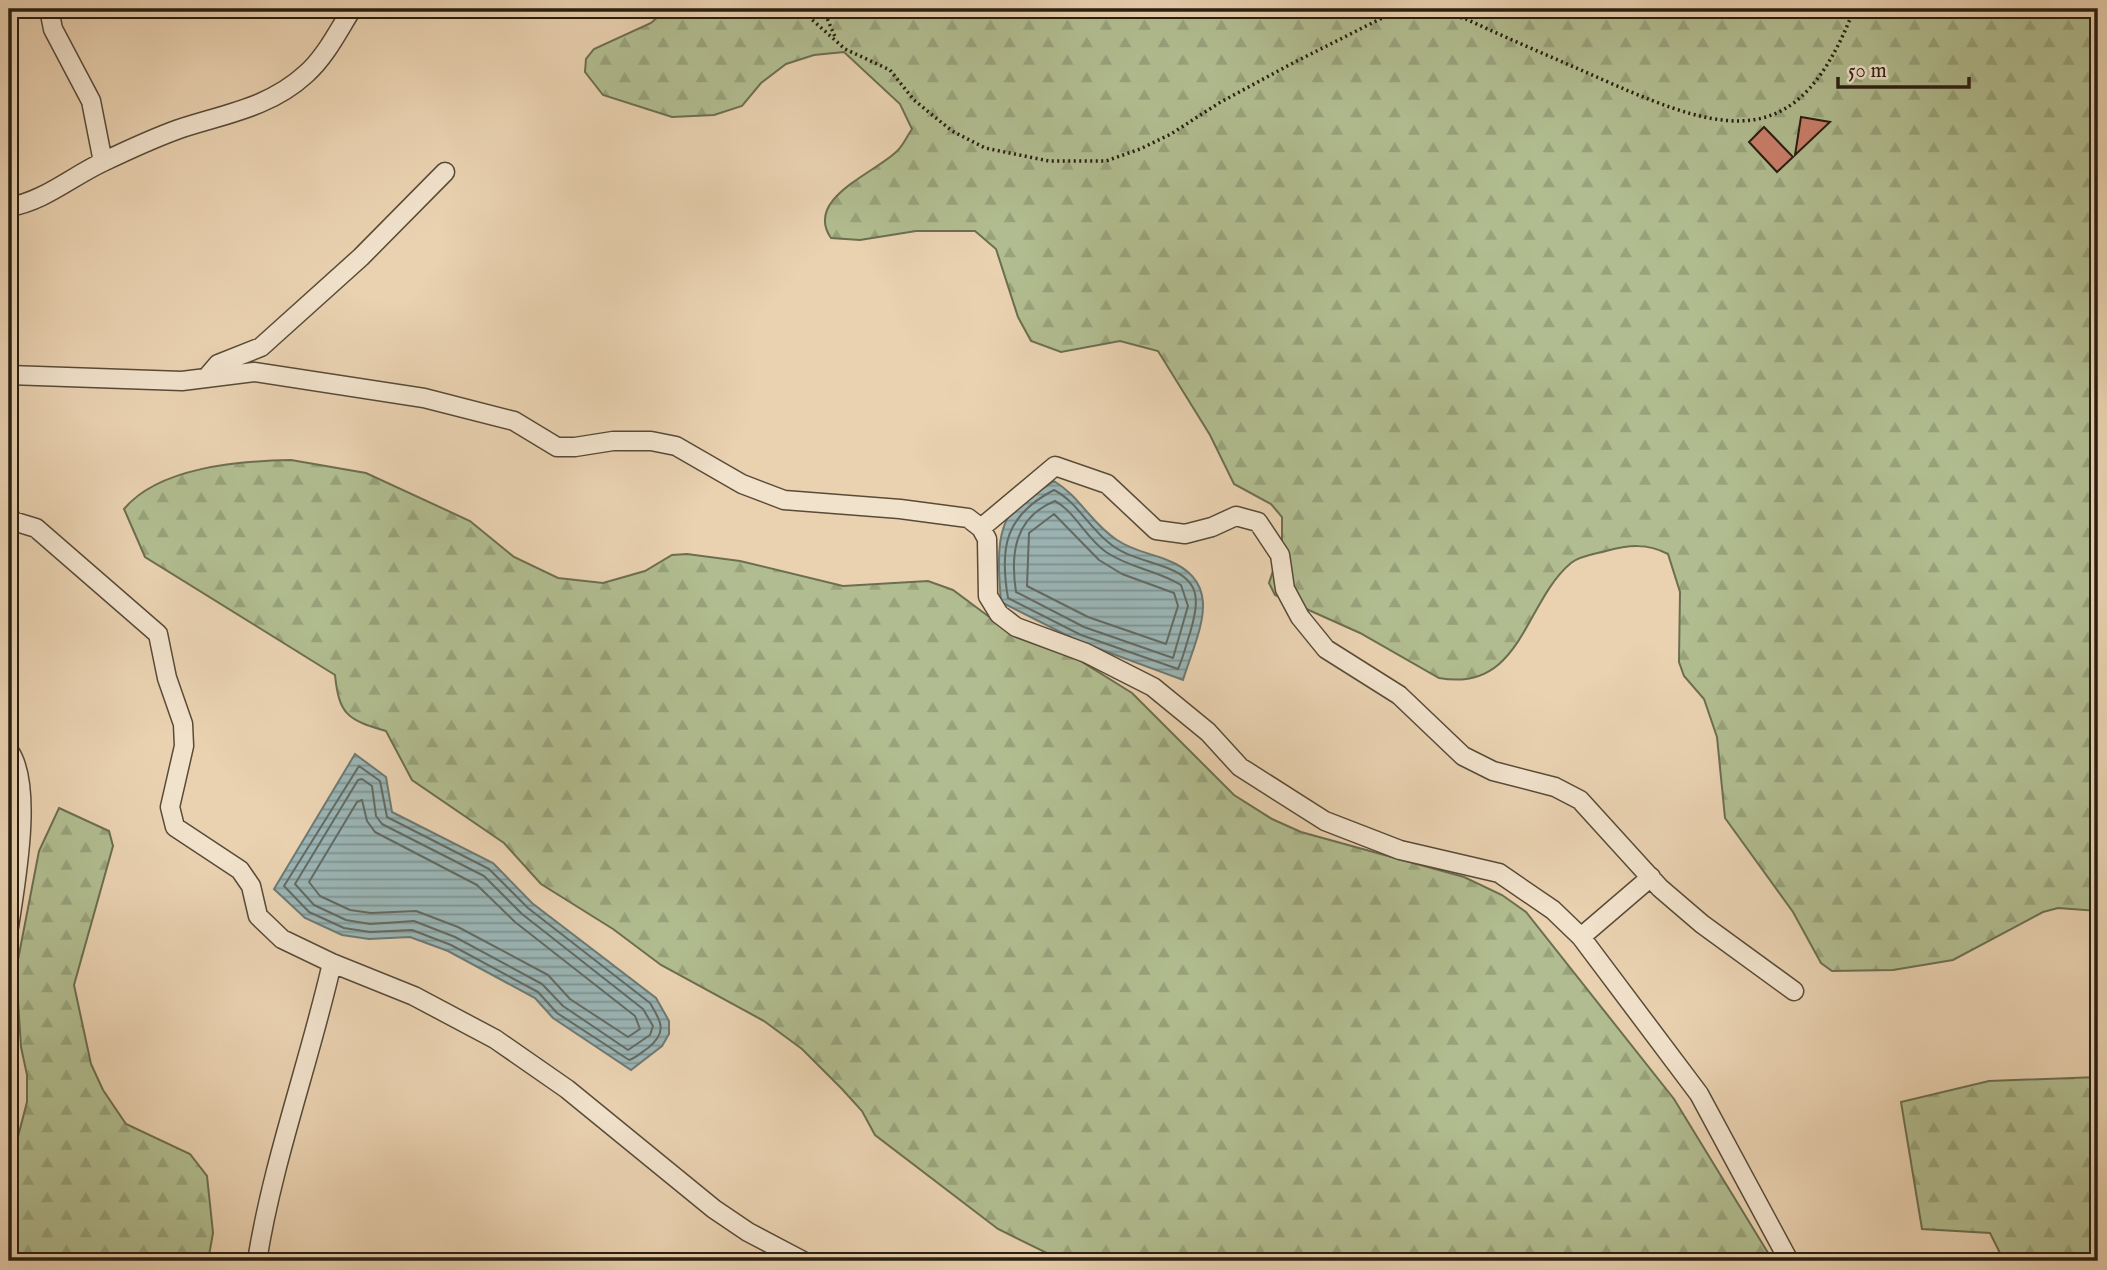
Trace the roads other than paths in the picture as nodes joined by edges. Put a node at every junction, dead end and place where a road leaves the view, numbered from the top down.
1 (49, 9) edge
2 (352, 9) edge
3 (103, 162) junction
4 (445, 172) dead end
5 (9, 207) edge
6 (9, 375) edge
7 (206, 378) junction
8 (9, 515) edge
9 (981, 528) junction
10 (9, 751) edge
11 (1651, 877) junction
12 (9, 927) edge
13 (1581, 937) junction
14 (332, 963) junction
15 (1794, 992) dead end
16 (257, 1261) edge
17 (803, 1261) edge
18 (1789, 1261) edge

1 - 3 street
2 - 3 street
3 - 5 street
4 - 7 street
6 - 7 street
7 - 9 street
8 - 14 street
9 - 11 street
9 - 13 street
10 - 12 street
11 - 13 street
11 - 15 street
13 - 18 street
14 - 16 street
14 - 17 street

